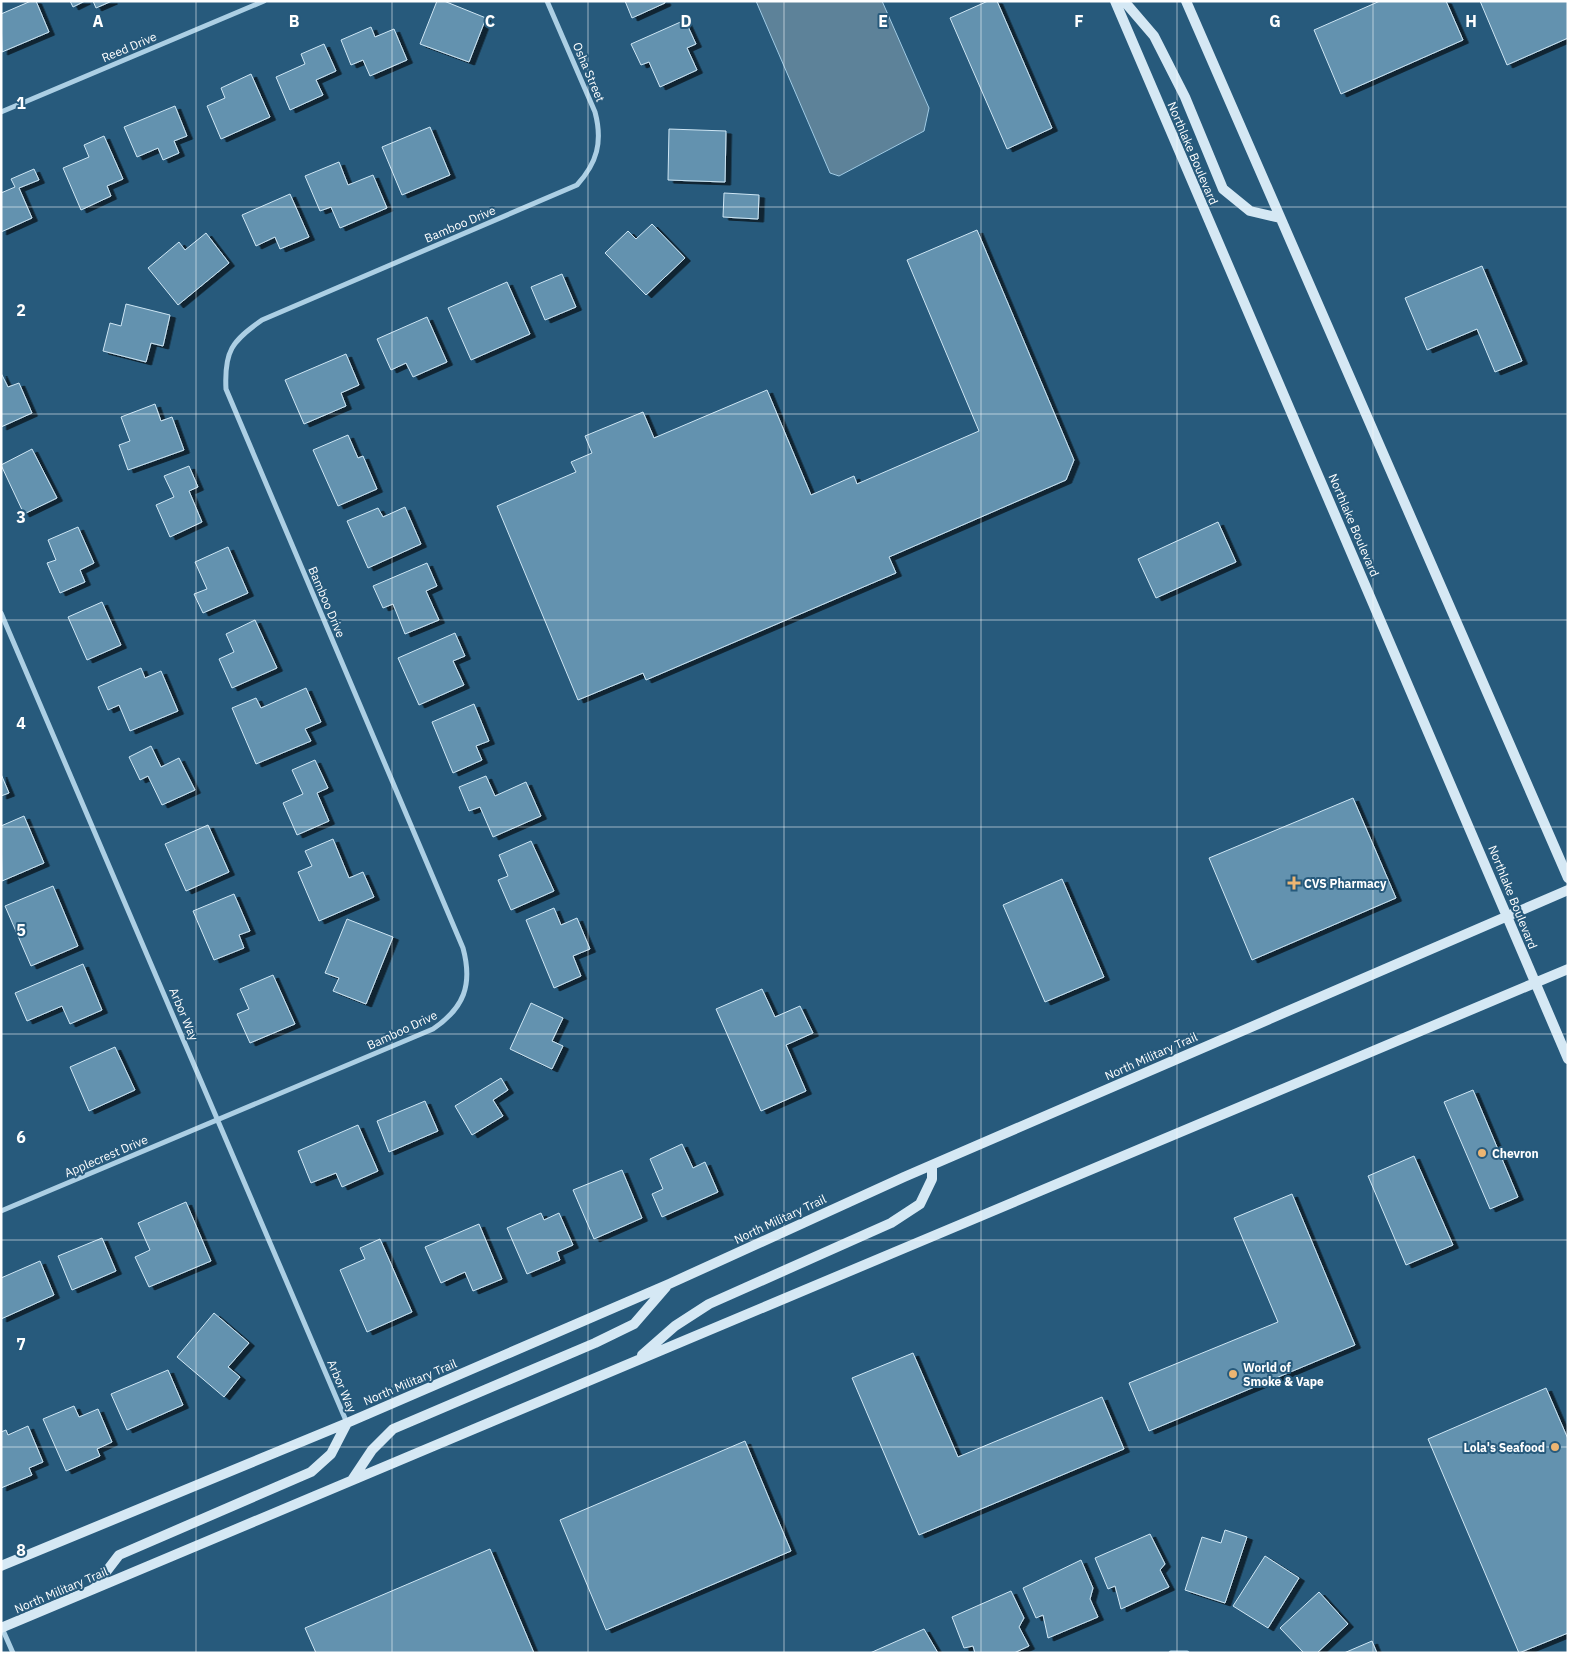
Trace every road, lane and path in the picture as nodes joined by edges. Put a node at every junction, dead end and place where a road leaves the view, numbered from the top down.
1 (264, 1) edge
2 (548, 1) edge
3 (1115, 1) edge
4 (1124, 1) edge
5 (1186, 1) edge
6 (1, 112) edge
7 (598, 155) joint
8 (1280, 218) junction
9 (1, 613) edge
10 (1568, 878) edge
11 (1568, 890) edge
12 (1508, 917) junction
13 (1568, 969) edge
14 (1534, 984) junction
15 (1568, 1059) edge
16 (218, 1120) junction
17 (932, 1165) junction
18 (1, 1211) edge
19 (669, 1284) junction
20 (634, 1362) junction
21 (347, 1422) junction
22 (352, 1480) junction
23 (1, 1566) edge
24 (92, 1590) junction
25 (2, 1628) edge
26 (13, 1653) edge
27 (1171, 1653) edge
28 (1187, 1653) edge

1 - 6 street, Reed Drive
2 - 7 street, Osha Street
3 - 12 main road, Northlake Boulevard
4 - 8 main road
5 - 8 main road
7 - 16 street, Bamboo Drive
8 - 10 main road
9 - 16 street, Arbor Way
11 - 12 main road, North Military Trail
12 - 14 main road, Northlake Boulevard
12 - 17 main road, North Military Trail
13 - 14 main road, North Military Trail
14 - 15 main road, Northlake Boulevard
14 - 20 main road, North Military Trail
16 - 18 street, Applecrest Drive
16 - 21 street, Arbor Way
17 - 19 main road, North Military Trail
17 - 20 main road
19 - 21 main road, North Military Trail
19 - 22 main road
20 - 22 main road, North Military Trail
21 - 23 main road, North Military Trail
21 - 24 main road
22 - 24 main road, North Military Trail
24 - 25 main road, North Military Trail
25 - 26 street
27 - 28 street

